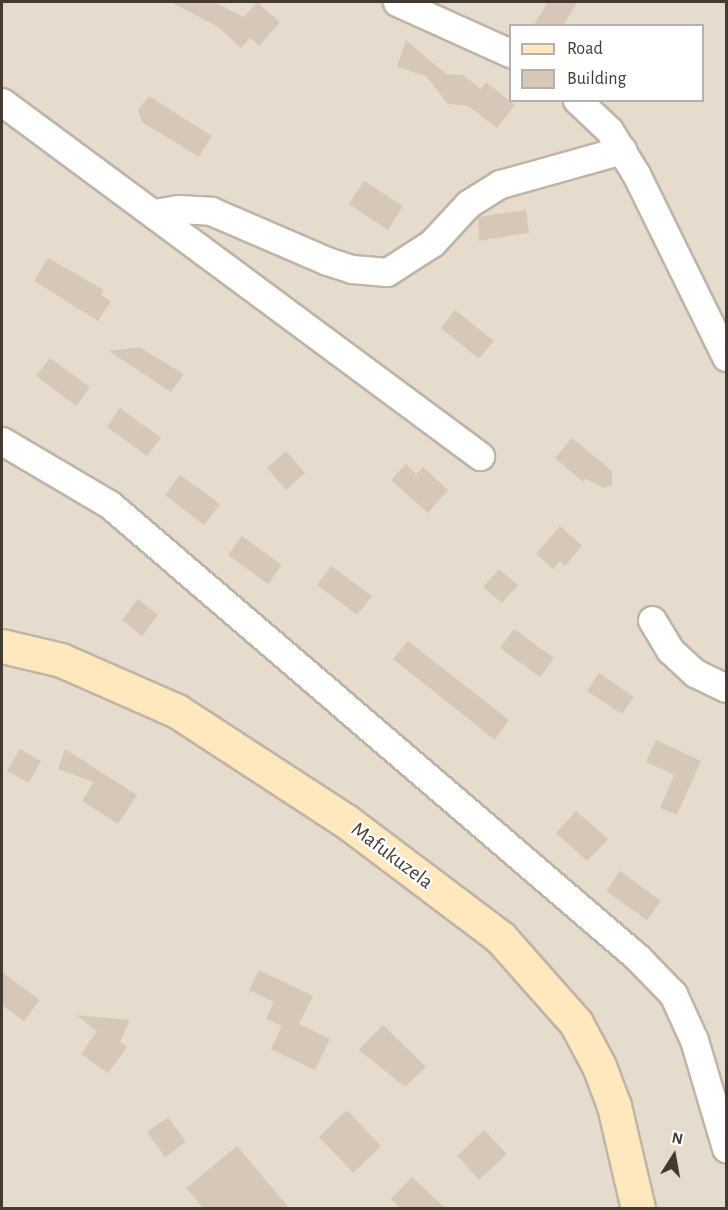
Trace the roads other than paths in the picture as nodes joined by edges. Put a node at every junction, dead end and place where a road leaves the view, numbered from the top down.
1 (397, 2) edge
2 (509, 53) edge
3 (2, 102) edge
4 (580, 102) edge
5 (622, 150) junction
6 (155, 213) junction
7 (726, 357) edge
8 (2, 441) edge
9 (480, 456) dead end
10 (652, 620) dead end
11 (2, 646) edge
12 (726, 688) edge
13 (726, 1148) edge
14 (638, 1209) edge

1 - 2 street
3 - 6 street
4 - 5 street
5 - 6 street
5 - 7 street
6 - 9 street
8 - 13 street
10 - 12 street
11 - 14 main road, Mafukuzela

